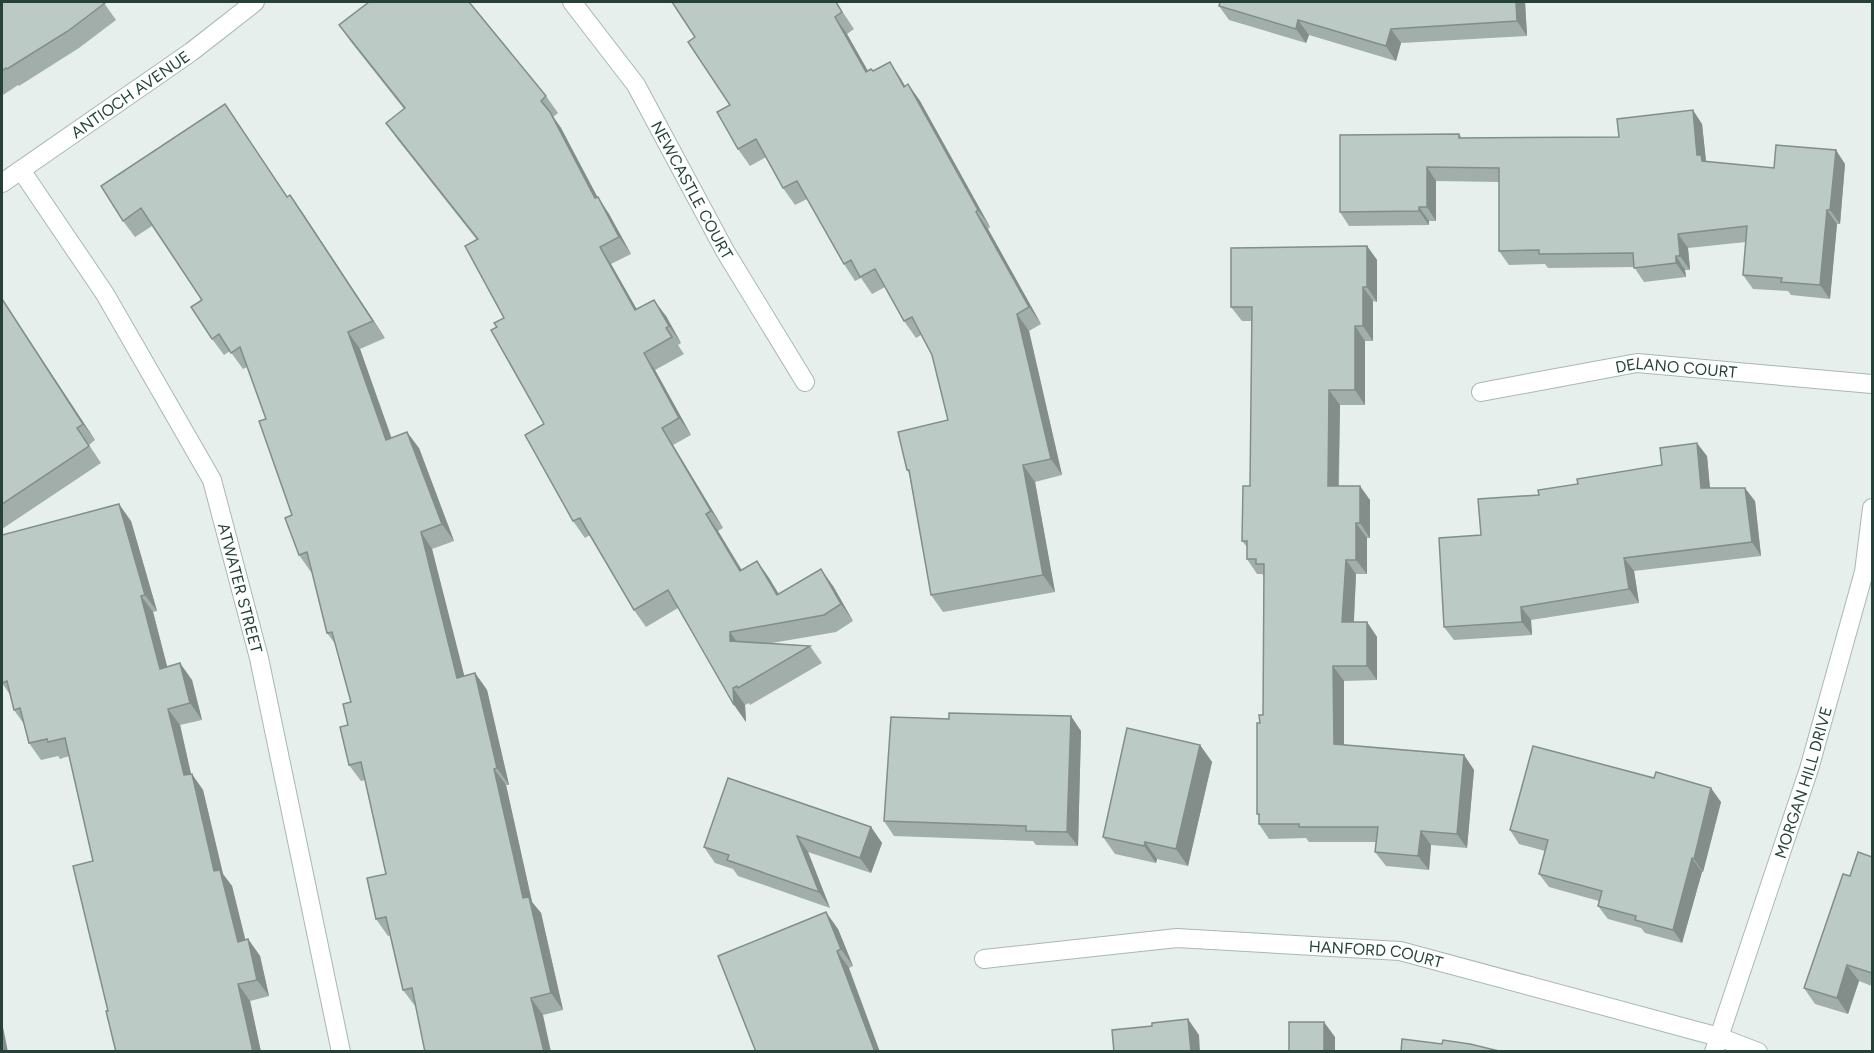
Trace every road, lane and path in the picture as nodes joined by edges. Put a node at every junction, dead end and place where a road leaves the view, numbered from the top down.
1 (255, 2) edge
2 (572, 2) edge
3 (21, 170) junction
4 (2, 183) edge
5 (805, 382) dead end
6 (1872, 384) edge
7 (1481, 392) dead end
8 (1872, 508) edge
9 (984, 959) dead end
10 (1716, 1044) edge
11 (341, 1052) edge
12 (1758, 1052) edge

1 - 3 street, ANTIOCH AVENUE
2 - 5 street, NEWCASTLE COURT
3 - 4 street, ANTIOCH AVENUE
3 - 11 street, ATWATER STREET
6 - 7 street, DELANO COURT
8 - 10 street, MORGAN HILL DRIVE
9 - 10 street, HANFORD COURT
10 - 12 street, HANFORD COURT

